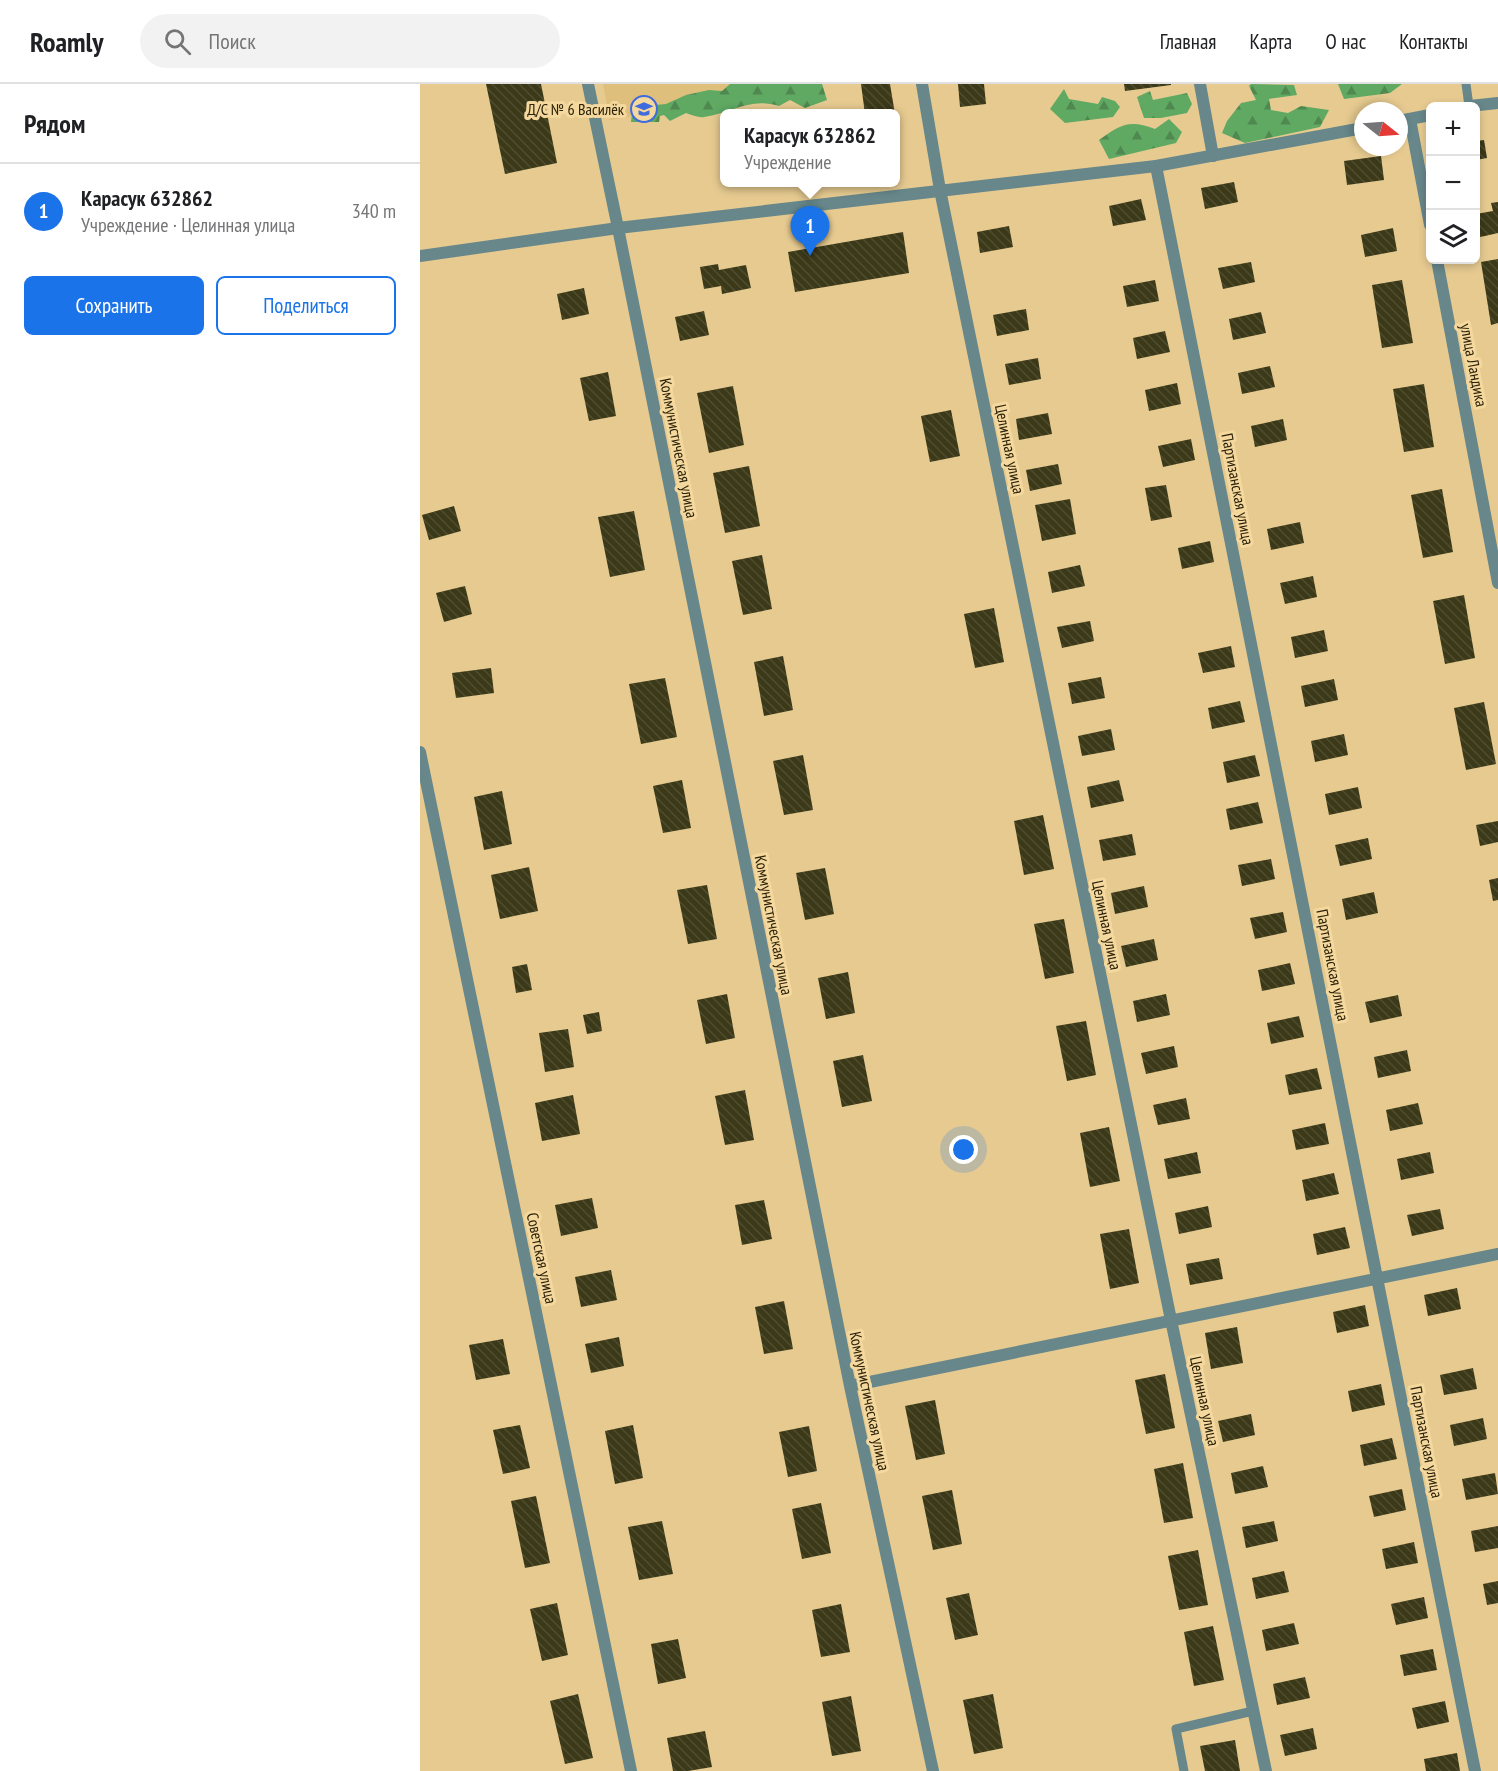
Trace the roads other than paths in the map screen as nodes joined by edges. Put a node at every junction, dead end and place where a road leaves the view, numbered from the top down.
1 (588, 84) edge
2 (922, 84) edge
3 (1200, 84) edge
4 (1466, 84) edge
5 (1469, 102) edge
6 (1498, 103) edge
7 (1480, 105) edge
8 (1426, 116) edge
9 (1408, 119) edge
10 (1354, 130) edge
11 (1408, 132) edge
12 (1213, 156) junction
13 (1156, 166) junction
14 (940, 190) junction
15 (1427, 210) edge
16 (618, 228) junction
17 (420, 256) edge
18 (1438, 264) edge
19 (1498, 583) edge
20 (420, 752) edge
21 (1498, 1254) edge
22 (1378, 1278) junction
23 (1171, 1320) junction
24 (850, 1386) junction
25 (1253, 1711) junction
26 (631, 1771) edge
27 (933, 1771) edge
28 (1184, 1771) edge
29 (1266, 1771) edge
30 (1475, 1771) edge

1 - 16 street, Коммунистическая улица
2 - 14 street, Целинная улица
3 - 12 street
4 - 5 lane
6 - 7 street
8 - 9 street
10 - 12 street
11 - 15 street
12 - 13 street
13 - 14 street
13 - 22 street, Партизанская улица
14 - 16 street
14 - 23 street, Целинная улица
16 - 17 street
16 - 24 street, Коммунистическая улица
18 - 19 street, улица Ландика
20 - 26 street, Советская улица
21 - 22 street
22 - 23 street
22 - 30 street, Партизанская улица
23 - 24 street
23 - 25 street, Целинная улица
24 - 27 street, Коммунистическая улица
25 - 28 lane
25 - 29 street, Целинная улица

